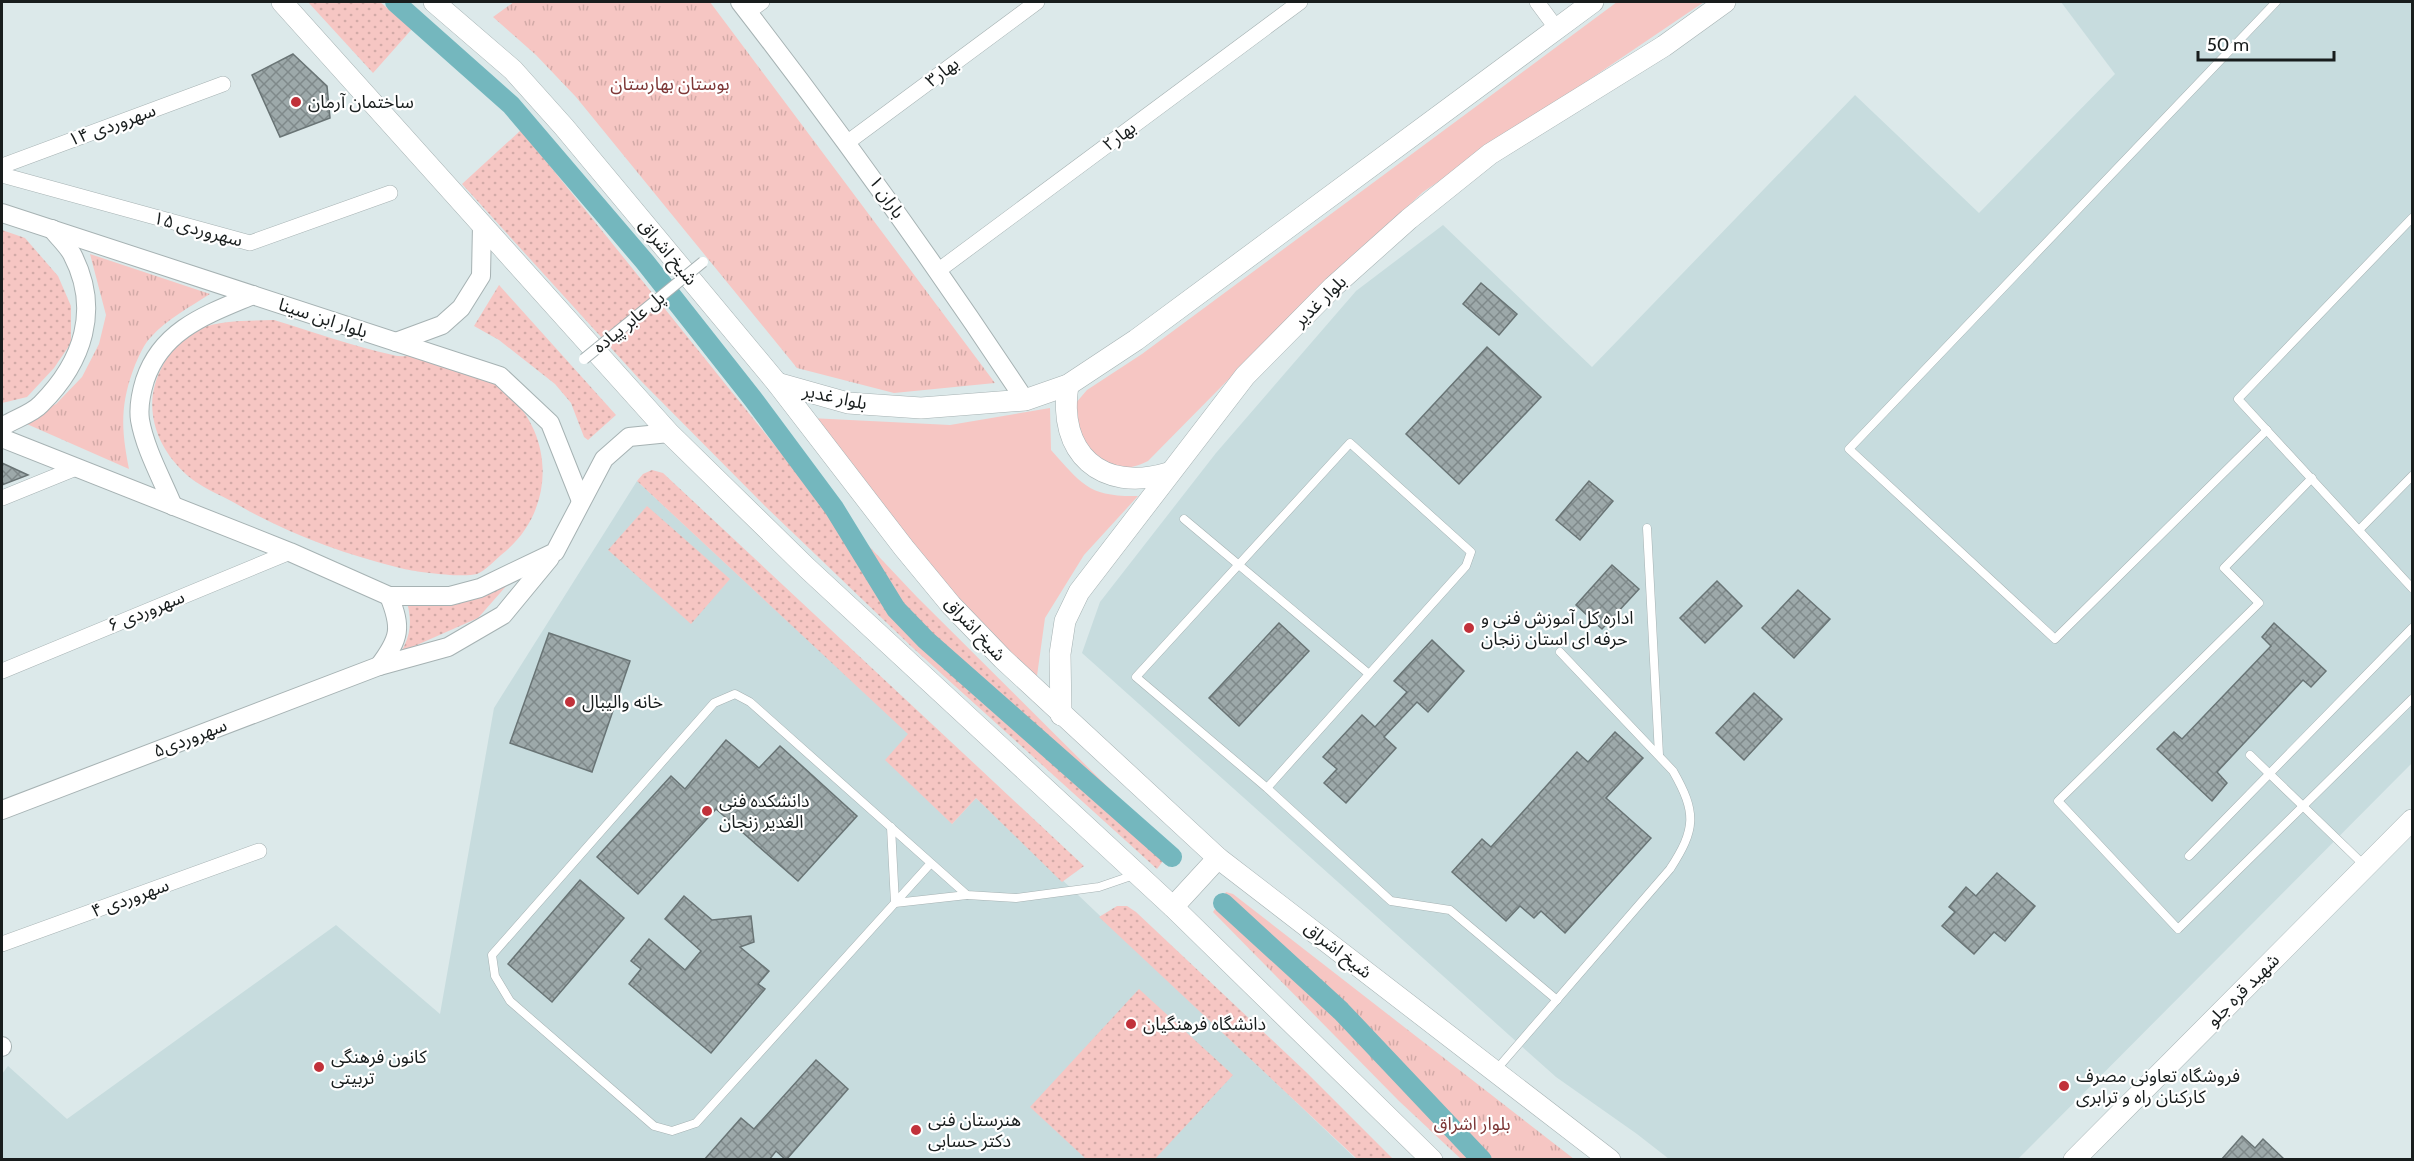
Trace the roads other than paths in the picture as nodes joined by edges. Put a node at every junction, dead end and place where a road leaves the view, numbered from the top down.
1 (282, 2) edge
2 (434, 2) edge
3 (1037, 2) edge
4 (1300, 2) edge
5 (1537, 2) edge
6 (1593, 2) edge
7 (1725, 2) edge
8 (2276, 2) edge
9 (750, 5) edge
10 (1557, 29) junction
11 (223, 84) dead end
12 (848, 142) junction
13 (2, 166) edge
14 (2, 175) edge
15 (390, 193) dead end
16 (2, 211) edge
17 (2412, 218) edge
18 (482, 225) junction
19 (52, 230) junction
20 (703, 262) dead end
21 (939, 270) junction
22 (253, 295) junction
23 (396, 342) junction
24 (584, 359) dead end
25 (777, 383) junction
26 (1068, 385) junction
27 (1025, 400) junction
28 (2, 426) edge
29 (2267, 430) junction
30 (669, 433) junction
31 (2, 438) edge
32 (76, 468) junction
33 (1168, 473) junction
34 (2412, 476) edge
35 (2312, 478) junction
36 (2, 498) edge
37 (581, 501) junction
38 (173, 506) junction
39 (1184, 519) dead end
40 (1647, 528) dead end
41 (2359, 530) junction
42 (290, 552) junction
43 (555, 552) junction
44 (1239, 565) junction
45 (2412, 588) edge
46 (389, 596) junction
47 (2412, 628) edge
48 (1560, 652) dead end
49 (379, 666) junction
50 (2, 671) edge
51 (1369, 674) junction
52 (2412, 699) edge
53 (1061, 715) junction
54 (1659, 755) junction
55 (2250, 755) dead end
56 (2271, 774) junction
57 (1267, 788) junction
58 (2303, 806) junction
59 (2, 810) edge
60 (2412, 820) edge
61 (891, 827) junction
62 (259, 851) dead end
63 (2189, 856) dead end
64 (1218, 858) junction
65 (931, 863) junction
66 (2366, 867) junction
67 (1137, 873) junction
68 (967, 895) junction
69 (895, 903) junction
70 (1173, 907) junction
71 (2, 944) edge
72 (1557, 1000) junction
73 (1495, 1071) junction
74 (1432, 1160) edge
75 (1610, 1160) edge
76 (2074, 1160) edge

1 - 18 main road
2 - 25 main road, شیخ اشراق
3 - 12 street, بهار۳
4 - 21 street, بهار۲
5 - 10 street
6 - 10 main road, بلوار غدیر
7 - 33 main road, بلوار غدیر
8 - 29 lane
9 - 12 street, باران ۱
10 - 26 main road, بلوار غدیر
11 - 13 street, سهروردی ۱۴
12 - 21 street, باران ۱
14 - 15 street, سهروردی ۱۵
16 - 19 street, بلوار ابن سینا
17 - 29 lane
18 - 23 street
18 - 30 main road
19 - 22 street, بلوار ابن سینا
19 - 28 street
20 - 24 street, پل عابر پیاده, bridge
21 - 27 street, باران ۱
22 - 23 street, بلوار ابن سینا
22 - 38 street
23 - 37 street, بلوار ابن سینا
25 - 27 main road, بلوار غدیر
25 - 53 main road, شیخ اشراق
26 - 27 main road, بلوار غدیر
26 - 33 main road
29 - 35 lane
30 - 37 street
30 - 67 main road
31 - 32 street
32 - 36 street
32 - 38 street
33 - 53 main road, بلوار غدیر
34 - 41 lane
35 - 41 lane
35 - 58 lane
37 - 43 street
38 - 42 street
39 - 44 lane
40 - 54 lane
41 - 45 lane
42 - 46 street
42 - 50 street, سهروردی ۶
43 - 46 street
43 - 49 street, سهروردی۵
44 - 51 lane
44 - 51 lane
44 - 57 lane
46 - 49 street
47 - 56 lane
48 - 54 lane
49 - 59 street, سهروردی۵
51 - 57 lane
52 - 58 lane
53 - 64 main road, شیخ اشراق
54 - 72 lane
55 - 56 lane
56 - 58 lane
56 - 63 lane
57 - 72 lane
58 - 66 lane
60 - 66 main road, شهید قره جلو
61 - 65 lane
61 - 69 lane
61 - 69 lane
62 - 71 street, سهروردی ۴
64 - 70 main road
64 - 73 main road, شیخ اشراق
65 - 68 lane
65 - 69 lane
66 - 76 main road, شهید قره جلو
67 - 68 lane
67 - 70 main road
68 - 69 lane
70 - 74 main road
72 - 73 lane
73 - 75 main road, شیخ اشراق

